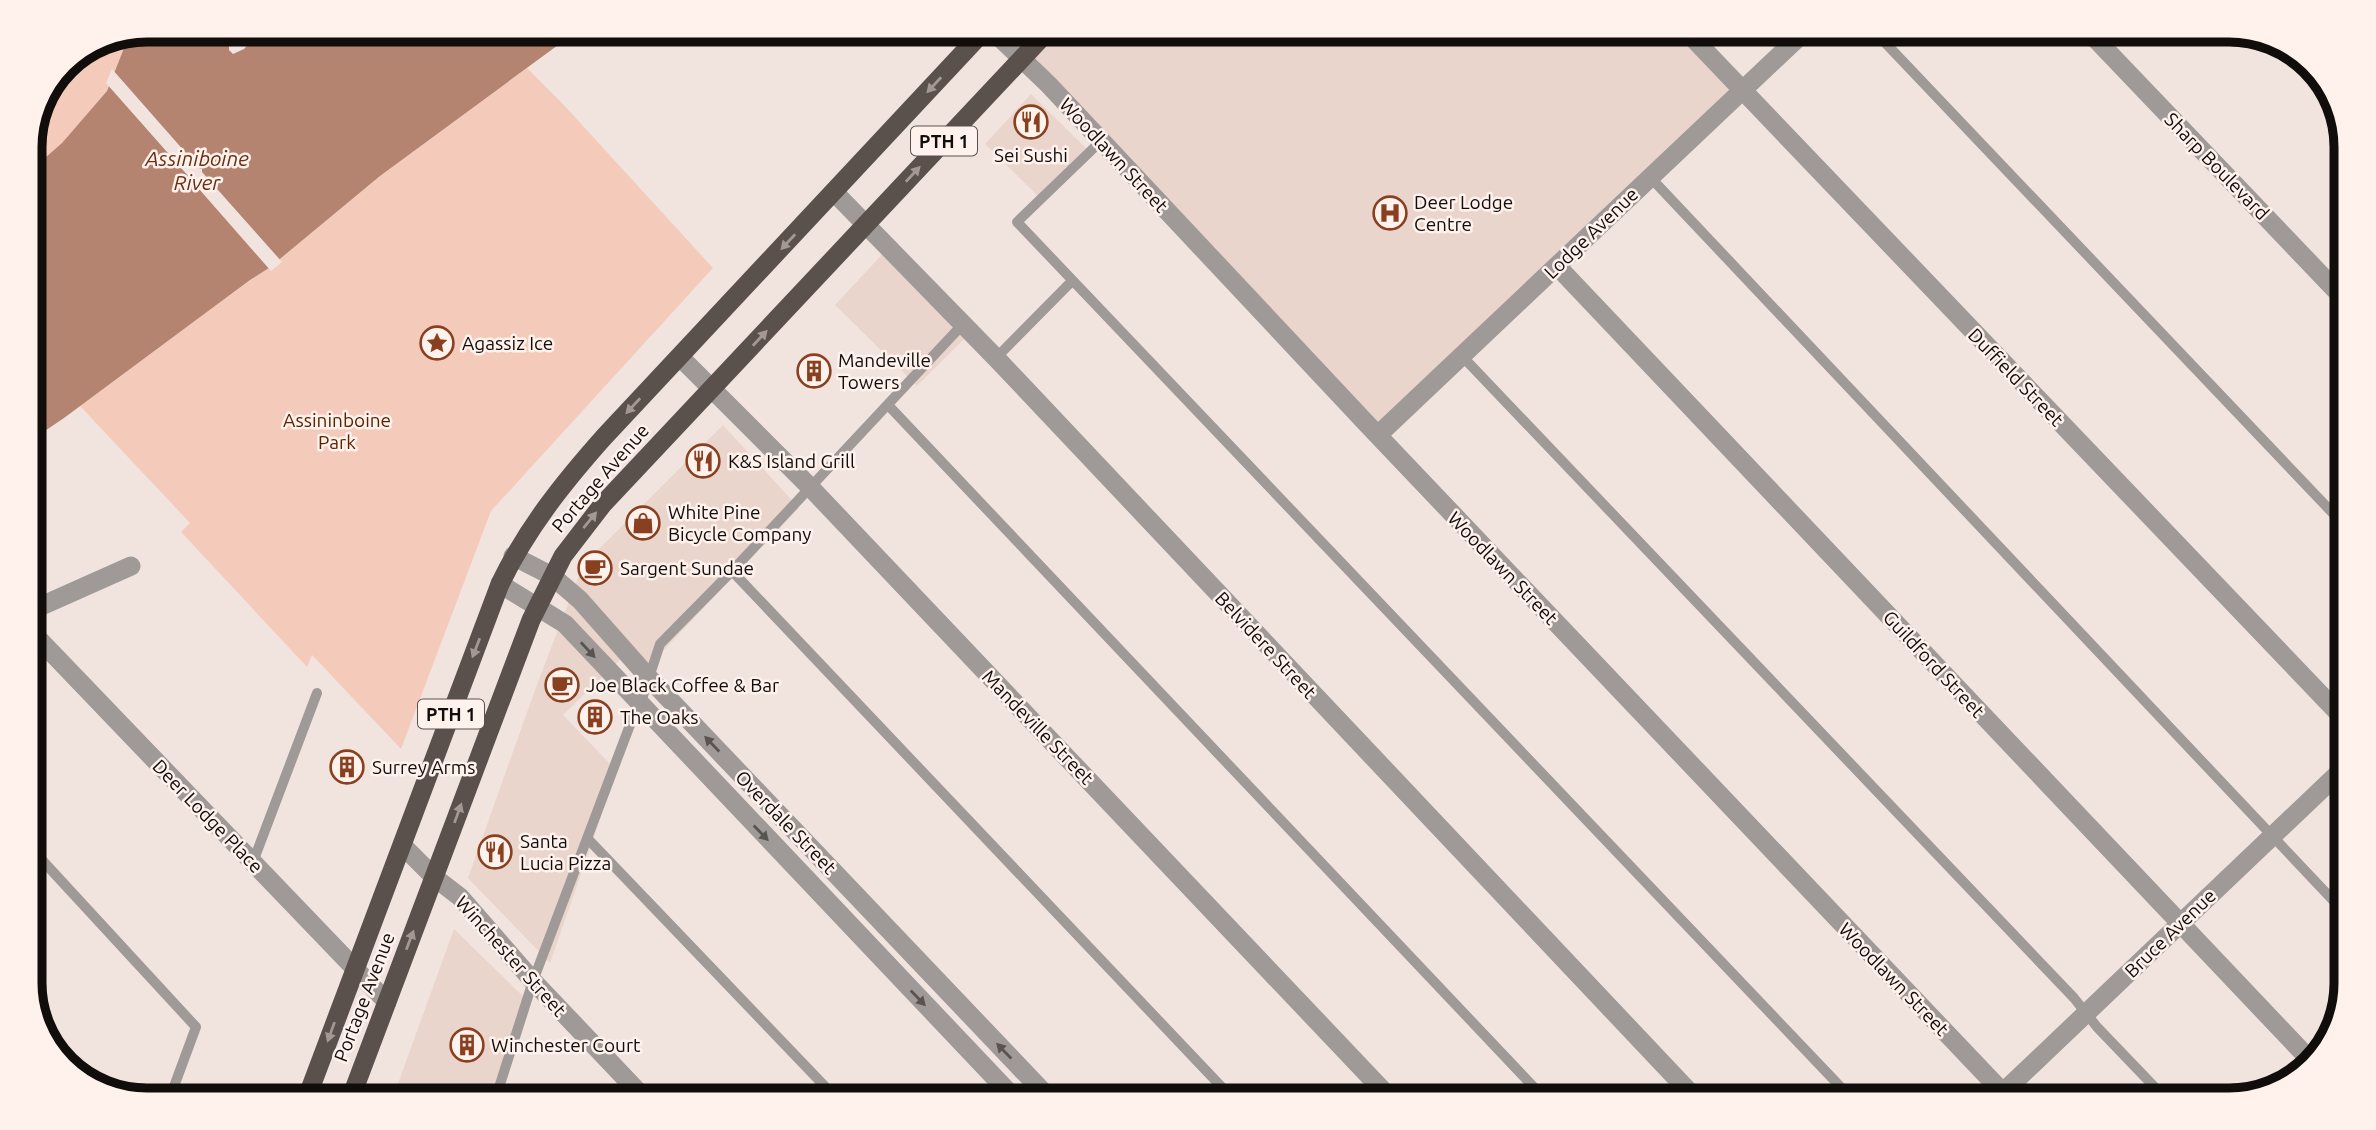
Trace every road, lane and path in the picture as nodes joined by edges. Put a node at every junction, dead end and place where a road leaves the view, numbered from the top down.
1 (973, 42) edge
2 (1004, 42) edge
3 (1038, 42) edge
4 (1696, 42) edge
5 (1793, 42) edge
6 (1884, 42) edge
7 (2098, 42) edge
8 (1022, 59) junction
9 (1742, 90) junction
10 (1101, 141) junction
11 (1650, 177) junction
12 (834, 192) junction
13 (866, 224) junction
14 (1557, 266) junction
15 (1072, 281) junction
16 (2334, 288) edge
17 (963, 324) junction
18 (1462, 356) junction
19 (680, 357) junction
20 (996, 358) junction
21 (713, 388) junction
22 (888, 405) junction
23 (1378, 435) junction
24 (810, 487) junction
25 (2334, 514) edge
26 (513, 556) junction
27 (131, 566) dead end
28 (732, 570) junction
29 (552, 576) junction
30 (500, 584) junction
31 (537, 605) junction
32 (42, 606) edge
33 (42, 642) edge
34 (649, 678) junction
35 (317, 693) dead end
36 (640, 705) junction
37 (2334, 708) edge
38 (2334, 777) edge
39 (2272, 836) junction
40 (587, 838) junction
41 (402, 845) junction
42 (42, 860) edge
43 (253, 862) junction
44 (434, 877) junction
45 (2334, 901) edge
46 (2180, 923) junction
47 (354, 968) junction
48 (533, 981) junction
49 (387, 1002) junction
50 (2086, 1013) junction
51 (2305, 1055) edge
52 (173, 1088) edge
53 (310, 1088) edge
54 (355, 1088) edge
55 (499, 1088) edge
56 (635, 1088) edge
57 (827, 1088) edge
58 (1005, 1088) edge
59 (1040, 1088) edge
60 (1223, 1088) edge
61 (1381, 1088) edge
62 (1535, 1088) edge
63 (1686, 1088) edge
64 (1842, 1088) edge
65 (1993, 1088) edge
66 (2012, 1088) edge
67 (2156, 1088) edge

1 -> 12 highway, Portage Avenue / PTH 1
2 - 8 street, Woodlawn Street
3 - 8 highway, Portage Avenue / PTH 1
4 - 9 street, Duffield Street
5 - 9 street, Lodge Avenue
6 - 25 lane
7 - 16 street, Sharp Boulevard
8 - 10 street, Woodlawn Street
13 -> 8 highway, Portage Avenue / PTH 1
9 - 11 street, Lodge Avenue
9 - 37 street, Duffield Street
10 - 15 lane
10 - 23 street, Woodlawn Street
11 - 14 street, Lodge Avenue
11 - 39 lane
12 - 13 street, Belvidere Street
12 -> 19 highway, Portage Avenue / PTH 1
13 - 17 street, Belvidere Street
21 -> 13 highway, Portage Avenue / PTH 1
14 - 18 street, Lodge Avenue
14 - 46 street, Guildford Street
15 - 20 lane
15 - 64 lane
17 - 20 street, Belvidere Street
17 - 22 lane
18 - 23 street, Lodge Avenue
18 - 50 lane
19 - 21 street, Mandeville Street
19 -> 26 highway, Portage Avenue / PTH 1
20 - 63 street, Belvidere Street
21 - 24 street, Mandeville Street
29 -> 21 highway, Portage Avenue / PTH 1
22 - 24 lane
22 - 62 lane
23 - 65 street, Woodlawn Street
24 - 28 lane
24 - 61 street, Mandeville Street
26 - 29 street, Overdale Street
26 - 30 highway, Portage Avenue / PTH 1
27 - 32 street
28 - 34 lane
28 - 60 lane
29 - 31 highway, Portage Avenue / PTH 1
29 - 34 street, Overdale Street
30 - 31 street, Overdale Street
30 -> 41 highway, Portage Avenue / PTH 1
31 -> 36 street, Overdale Street
44 -> 31 highway, Portage Avenue / PTH 1
33 - 43 street, Deer Lodge Place
34 - 36 lane
59 -> 34 street, Overdale Street
35 - 43 lane
36 - 40 lane
36 -> 58 street, Overdale Street
38 - 39 street, Bruce Avenue
39 - 45 lane
39 - 46 street, Bruce Avenue
40 - 48 lane
40 - 57 lane
41 - 44 street, Winchester Street
41 - 47 highway, Portage Avenue / PTH 1
42 - 52 lane
43 - 47 street, Deer Lodge Place
44 - 48 street, Winchester Street
49 -> 44 highway, Portage Avenue / PTH 1
46 - 50 street, Bruce Avenue
46 - 51 street, Guildford Street
47 - 49 street, Deer Lodge Place
47 -> 53 highway, Portage Avenue / PTH 1
48 - 55 lane
48 - 56 street, Winchester Street
49 - 54 highway, Portage Avenue / PTH 1
50 - 66 street, Bruce Avenue
50 - 67 lane

